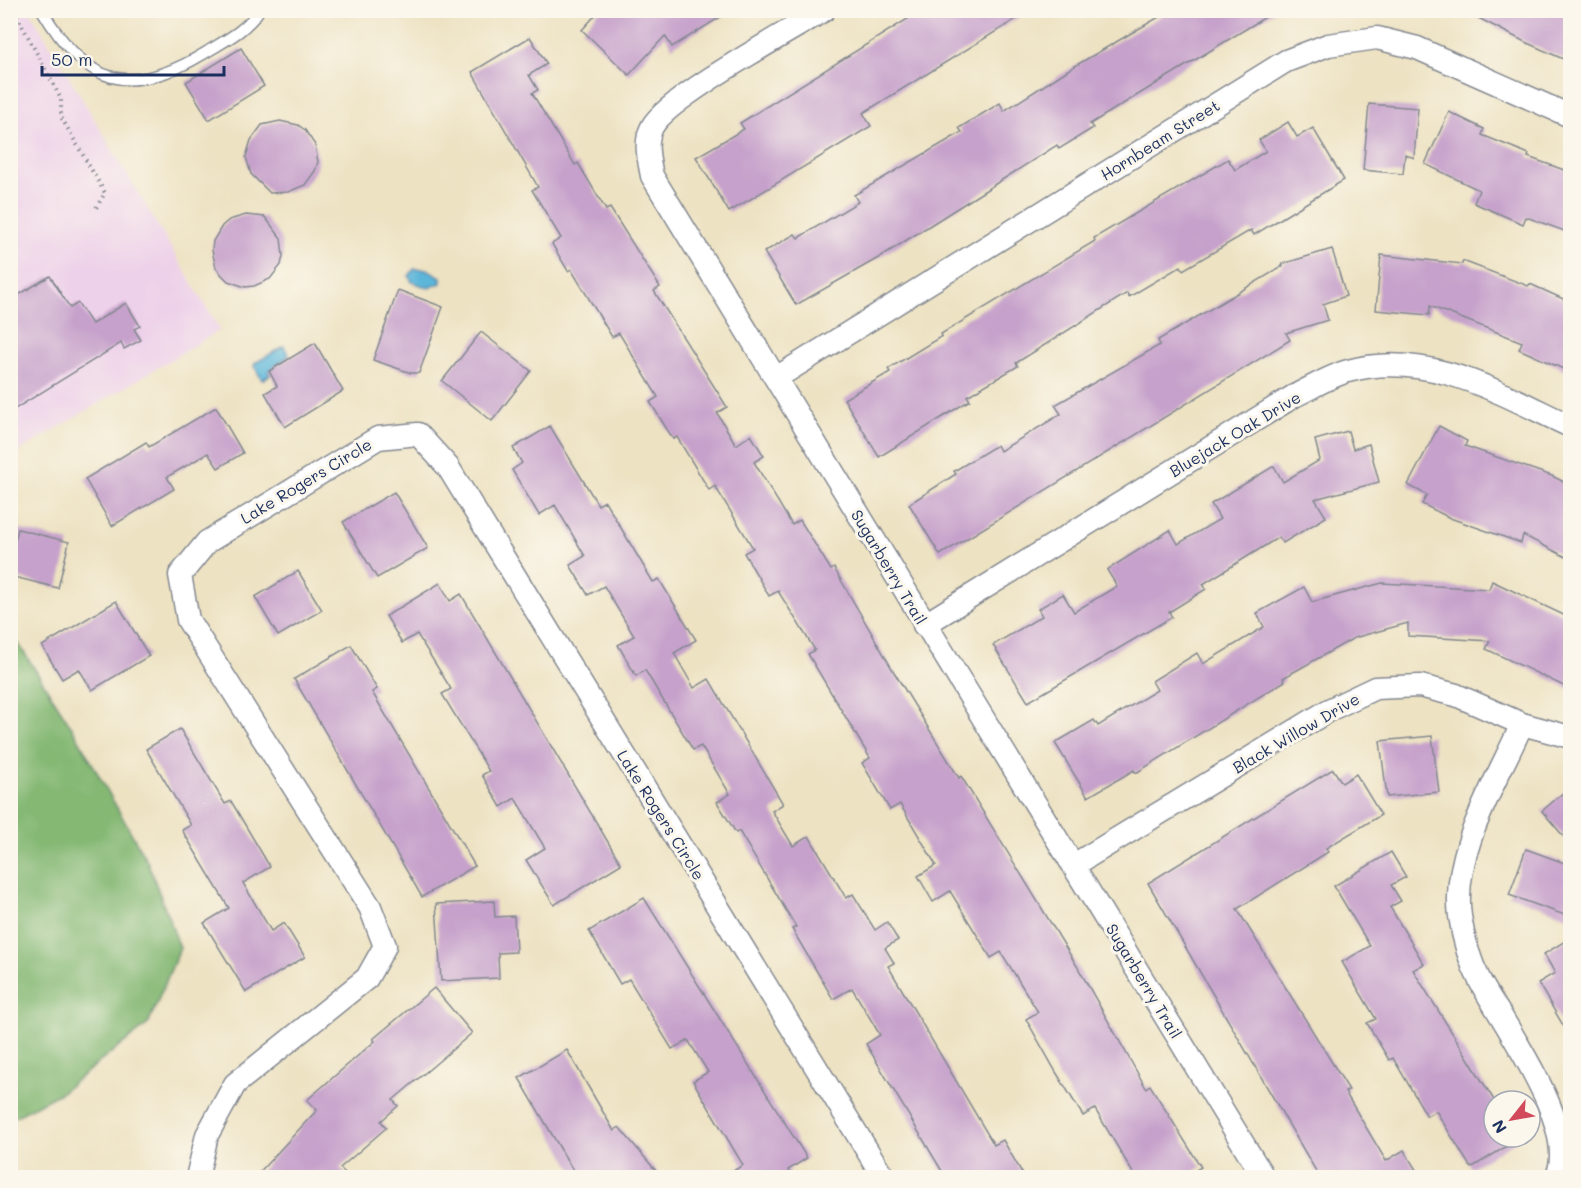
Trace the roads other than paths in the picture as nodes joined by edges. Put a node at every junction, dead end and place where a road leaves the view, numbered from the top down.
1 (42, 10) edge
2 (259, 10) edge
3 (824, 10) edge
4 (1570, 116) edge
5 (776, 378) junction
6 (1570, 426) edge
7 (924, 625) junction
8 (1522, 724) junction
9 (1570, 737) edge
10 (1074, 866) junction
11 (196, 1178) edge
12 (884, 1178) edge
13 (1264, 1178) edge
14 (1556, 1178) edge

1 - 2 lane
3 - 5 street, Sugarberry Trail
4 - 5 street, Hornbeam Street
5 - 7 street, Sugarberry Trail
6 - 7 street, Bluejack Oak Drive
7 - 10 street, Sugarberry Trail
8 - 9 street, Black Willow Drive
8 - 10 street, Black Willow Drive
8 - 14 street
10 - 13 street, Sugarberry Trail
11 - 12 street, Lake Rogers Circle

